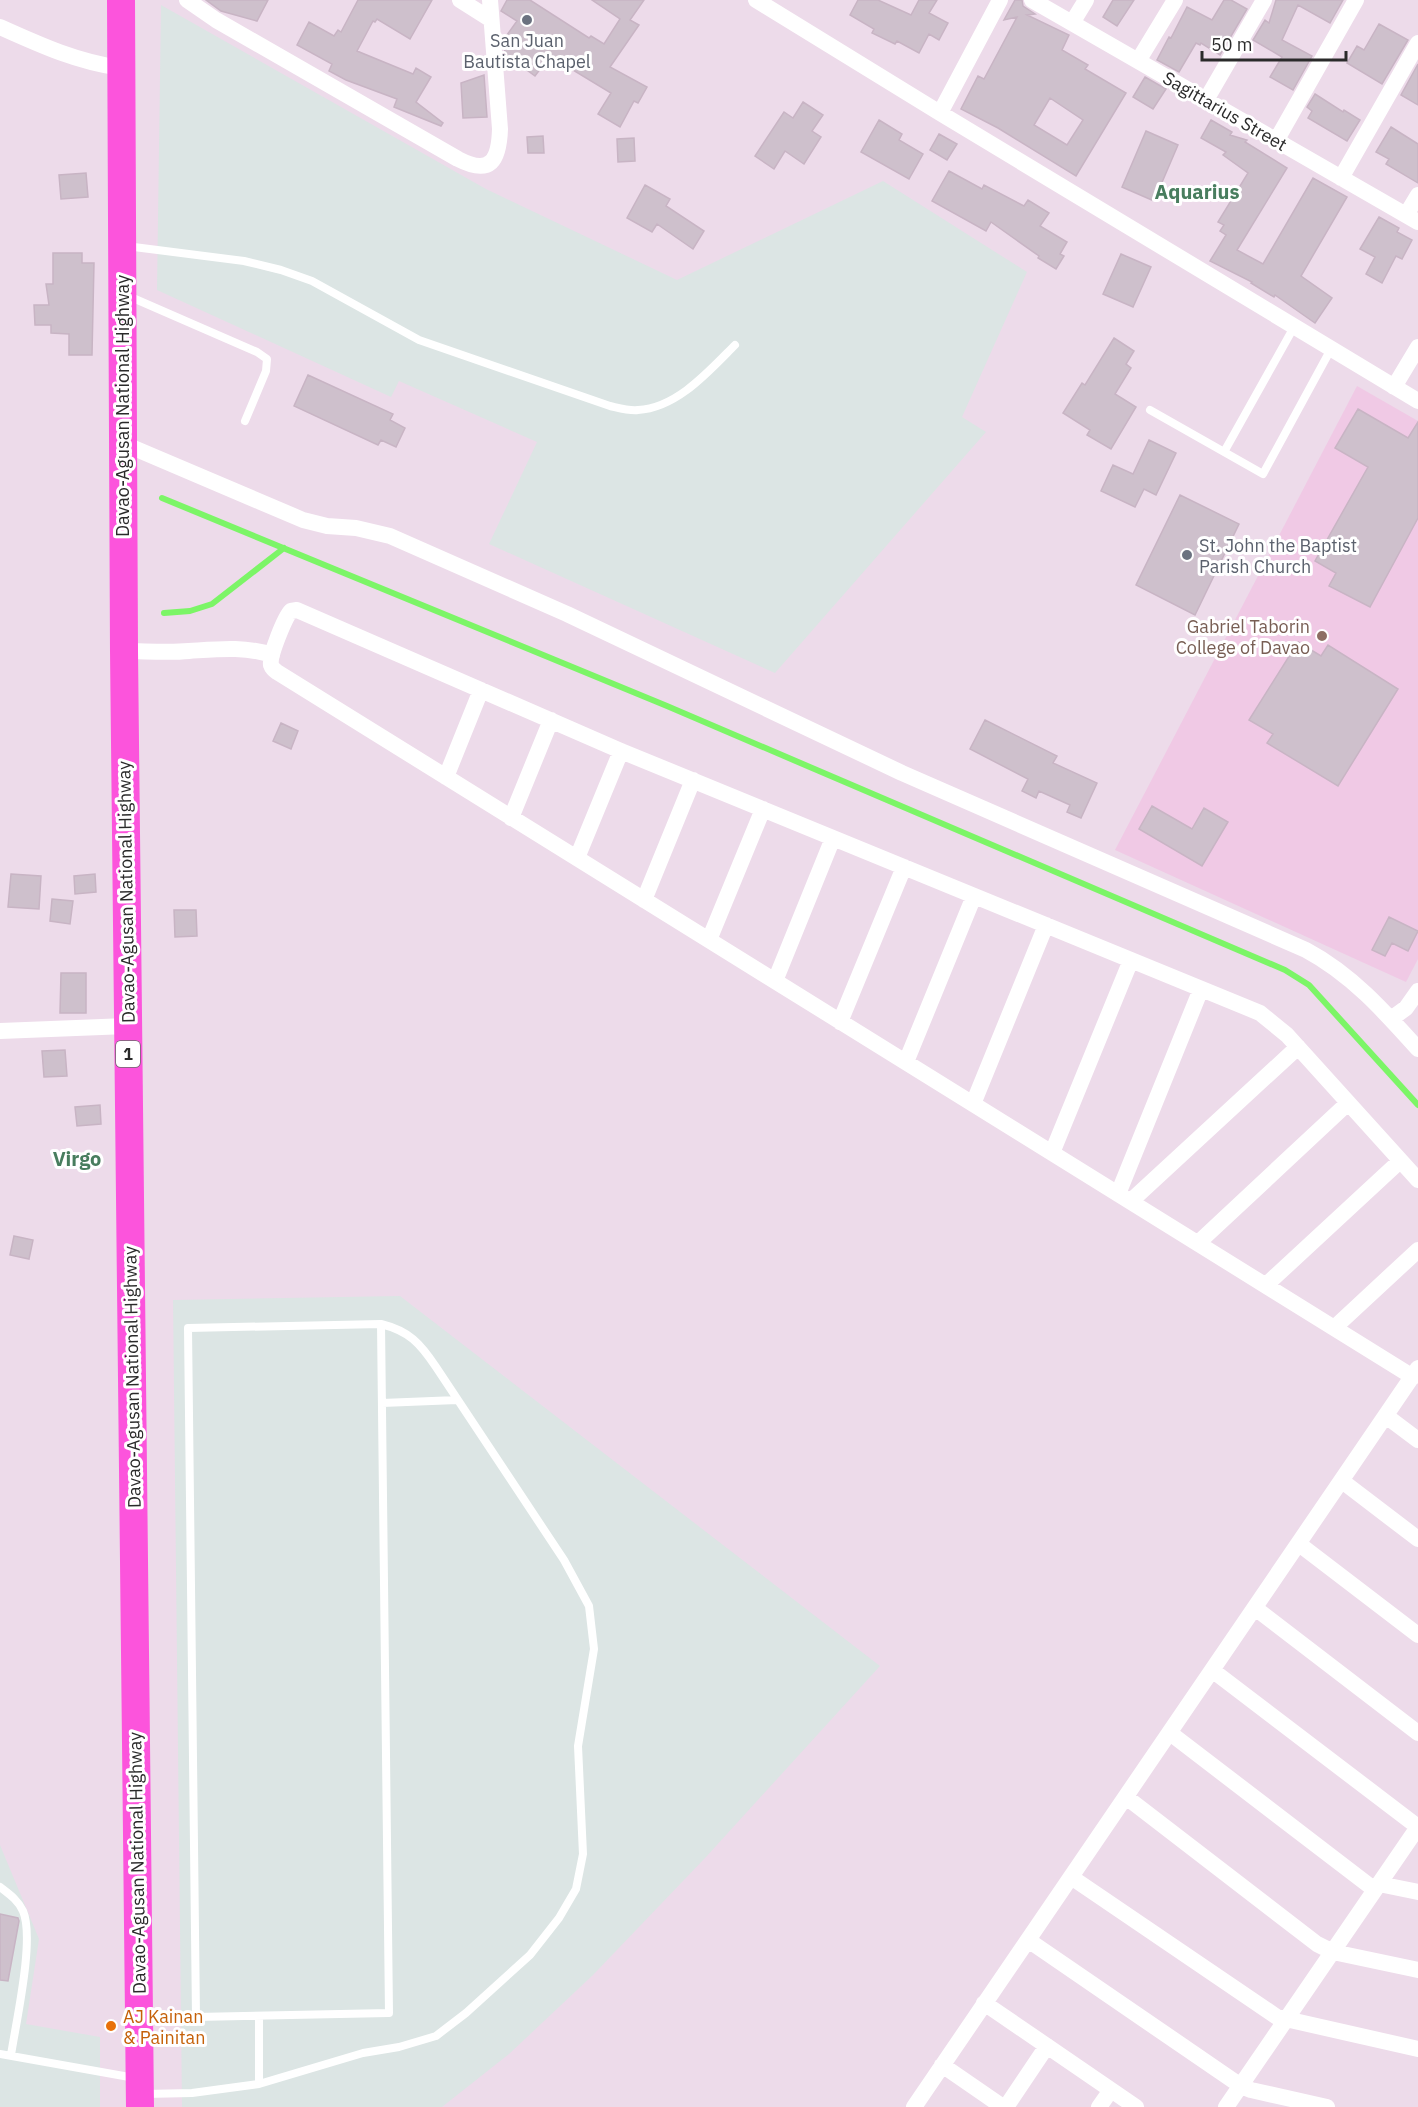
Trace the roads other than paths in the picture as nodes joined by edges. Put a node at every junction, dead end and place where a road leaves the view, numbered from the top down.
1 (121, 0) edge
2 (187, 0) edge
3 (460, 0) edge
4 (490, 0) edge
5 (756, 0) edge
6 (1000, 0) edge
7 (1032, 0) edge
8 (1086, 0) edge
9 (1175, 0) edge
10 (1264, 0) edge
11 (1356, 0) edge
12 (490, 19) junction
13 (1072, 23) junction
14 (0, 27) edge
15 (1418, 44) edge
16 (1138, 61) junction
17 (121, 68) junction
18 (1206, 100) junction
19 (940, 113) junction
20 (1276, 141) junction
21 (1341, 177) junction
22 (1418, 195) edge
23 (1412, 218) edge
24 (122, 246) junction
25 (121, 293) junction
26 (1294, 327) junction
27 (735, 345) dead end
28 (1418, 347) edge
29 (1331, 350) junction
30 (1394, 387) junction
31 (1418, 401) edge
32 (1150, 410) dead end
33 (245, 421) dead end
34 (122, 443) junction
35 (1224, 452) junction
36 (124, 651) junction
37 (272, 656) junction
38 (482, 690) junction
39 (551, 720) junction
40 (621, 751) junction
41 (446, 777) junction
42 (693, 780) junction
43 (763, 809) junction
44 (511, 818) junction
45 (833, 838) junction
46 (577, 858) junction
47 (904, 867) junction
48 (974, 896) junction
49 (644, 900) junction
50 (1046, 925) junction
51 (709, 940) junction
52 (1131, 960) junction
53 (775, 981) junction
54 (1201, 989) junction
55 (1418, 991) edge
56 (1391, 1019) junction
57 (840, 1022) junction
58 (127, 1026) junction
59 (0, 1031) edge
60 (1298, 1047) junction
61 (1418, 1049) edge
62 (906, 1062) junction
63 (1348, 1103) junction
64 (973, 1104) junction
65 (1052, 1153) junction
66 (1400, 1161) junction
67 (1418, 1180) edge
68 (1124, 1198) junction
69 (1198, 1243) junction
70 (1418, 1250) edge
71 (1266, 1285) junction
72 (381, 1324) junction
73 (1334, 1328) junction
74 (1415, 1372) edge
75 (457, 1400) junction
76 (382, 1403) junction
77 (1386, 1416) junction
78 (1418, 1440) edge
79 (1342, 1480) junction
80 (1418, 1539) edge
81 (1299, 1544) junction
82 (1255, 1608) junction
83 (1418, 1635) edge
84 (1212, 1670) junction
85 (1170, 1732) junction
86 (1418, 1733) edge
87 (1126, 1797) junction
88 (1418, 1827) edge
89 (1071, 1877) junction
90 (0, 1887) edge
91 (1377, 1887) junction
92 (1418, 1892) edge
93 (1028, 1940) junction
94 (1333, 1952) junction
95 (1418, 1970) edge
96 (984, 2003) junction
97 (259, 2016) junction
98 (1286, 2020) junction
99 (1047, 2046) junction
100 (1418, 2049) edge
101 (0, 2054) edge
102 (11, 2055) junction
103 (942, 2066) junction
104 (259, 2084) junction
105 (1241, 2086) junction
106 (1111, 2090) junction
107 (140, 2093) edge
108 (914, 2107) edge
109 (1004, 2107) edge
110 (1100, 2107) edge
111 (1136, 2107) edge
112 (1226, 2107) edge
113 (1327, 2107) edge

1 - 17 highway, Davao-Agusan National Highway / 1
2 - 12 street
3 - 12 street
4 - 12 street
5 - 19 street
6 - 19 street
7 - 13 street, Sagittarius Street
8 - 13 street
9 - 16 street
10 - 18 street
11 - 20 street
13 - 16 street, Sagittarius Street
14 - 17 street
15 - 21 street
16 - 18 street, Sagittarius Street
17 - 24 highway, Davao-Agusan National Highway / 1
18 - 20 street, Sagittarius Street
19 - 26 street
20 - 21 street, Sagittarius Street
21 - 23 street, Sagittarius Street
22 - 23 street
24 - 25 highway, Davao-Agusan National Highway / 1
24 - 27 lane
25 - 33 lane
25 - 34 highway, Davao-Agusan National Highway / 1
26 - 29 street
26 - 35 lane
28 - 30 street
29 - 30 street
29 - 35 lane
30 - 31 street
32 - 35 lane
34 - 36 highway, Davao-Agusan National Highway / 1
34 - 56 street
36 - 37 street
36 - 58 highway, Davao-Agusan National Highway / 1
37 - 38 street
37 - 41 street
38 - 39 street
38 - 41 street
39 - 40 street
39 - 44 street
40 - 42 street
40 - 46 street
41 - 44 street
42 - 43 street
42 - 49 street
43 - 45 street
43 - 51 street
44 - 46 street
45 - 47 street
45 - 53 street
46 - 49 street
47 - 48 street
47 - 57 street
48 - 50 street
48 - 62 street
49 - 51 street
50 - 52 street
50 - 64 street
51 - 53 street
52 - 54 street
52 - 65 street
53 - 57 street
54 - 60 street
54 - 68 street
55 - 56 street
56 - 61 street
57 - 62 street
58 - 59 street
58 - 107 highway, Davao-Agusan National Highway / 1
60 - 63 street
60 - 68 street
62 - 64 street
63 - 66 street
63 - 69 street
64 - 65 street
65 - 68 street
66 - 67 street
66 - 71 street
68 - 69 street
69 - 71 street
70 - 73 street
71 - 73 street
72 - 75 lane
72 - 76 lane
72 - 97 lane
73 - 74 street
74 - 77 street
75 - 76 lane
75 - 104 lane
76 - 97 lane
77 - 78 street
77 - 79 street
79 - 80 street
79 - 81 street
81 - 82 street
81 - 83 street
82 - 84 street
82 - 86 street
84 - 85 street
84 - 88 street
85 - 87 street
85 - 91 street
87 - 89 street
87 - 94 street
88 - 91 street
89 - 93 street
89 - 98 street
90 - 102 lane
91 - 92 street
91 - 94 street
93 - 96 street
93 - 105 street
94 - 95 street
94 - 98 street
96 - 99 street
96 - 103 street
97 - 104 lane
98 - 100 street
98 - 105 street
99 - 106 street
99 - 109 street
101 - 102 lane
102 - 107 lane
103 - 108 street
103 - 109 street
104 - 107 lane
105 - 112 street
105 - 113 street
106 - 110 street
106 - 111 street

